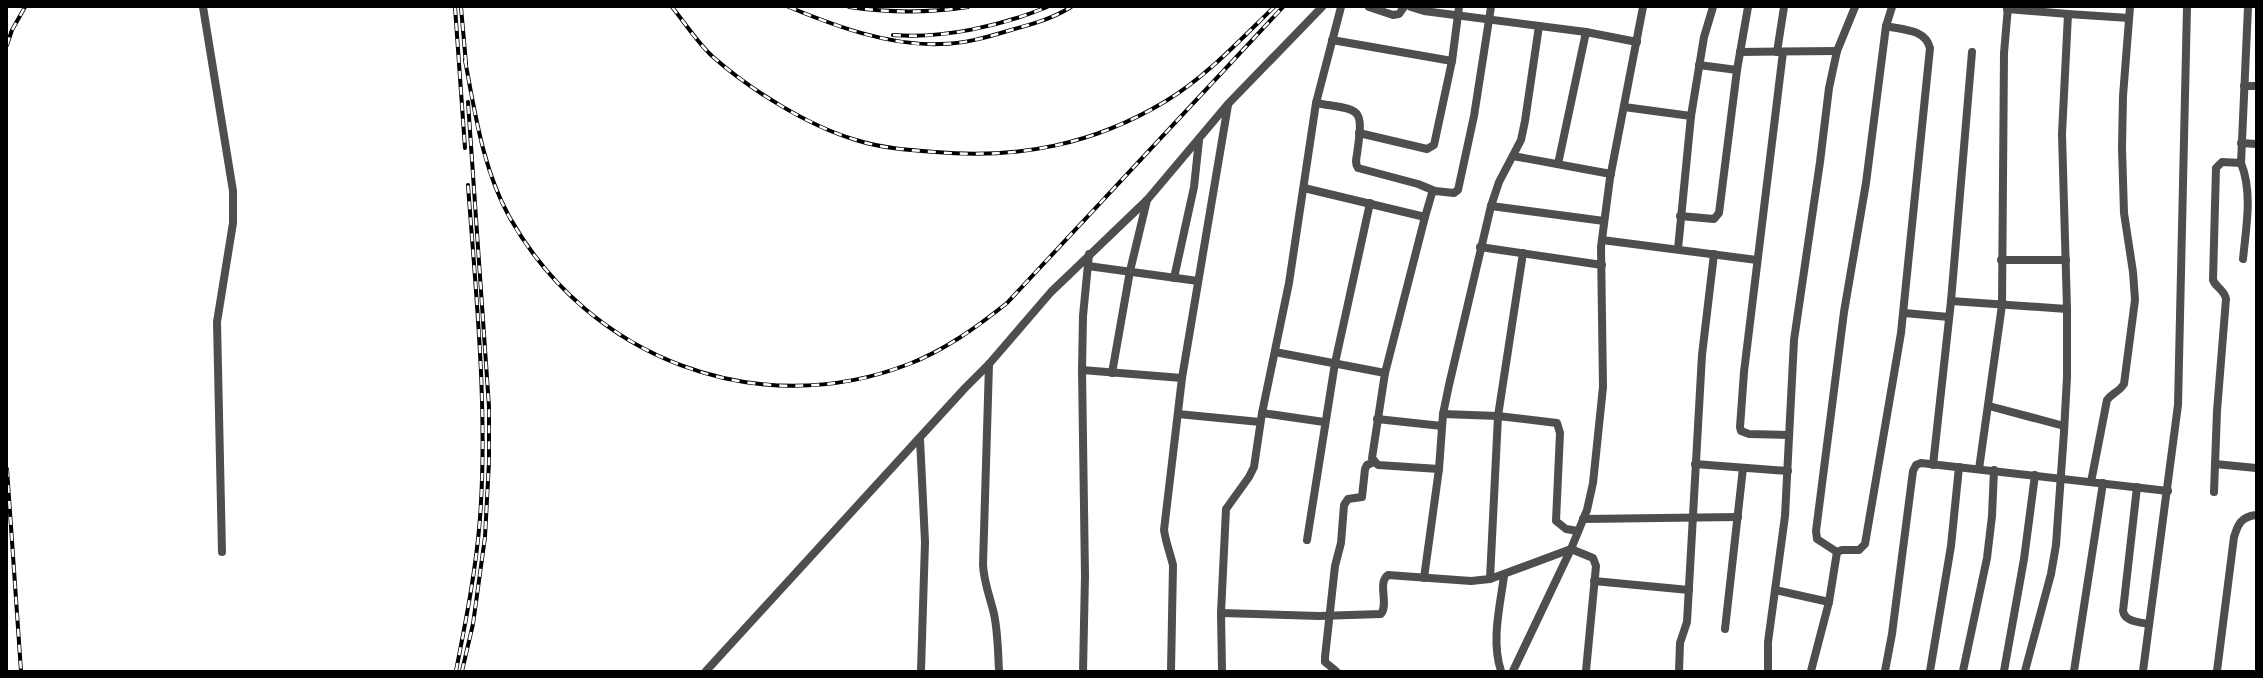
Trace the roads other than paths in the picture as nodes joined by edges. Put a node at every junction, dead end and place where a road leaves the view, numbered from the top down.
1 (203, 7) edge
2 (1322, 7) edge
3 (1341, 7) edge
4 (1368, 7) edge
5 (1404, 7) edge
6 (1411, 7) edge
7 (1491, 7) edge
8 (1643, 7) edge
9 (1713, 7) edge
10 (1748, 7) edge
11 (1784, 7) edge
12 (1856, 7) edge
13 (1892, 7) edge
14 (2130, 7) edge
15 (2187, 7) edge
16 (2248, 7) edge
17 (2008, 8) edge
18 (1424, 9) edge
19 (1458, 11) edge
20 (2068, 14) junction
21 (2129, 18) junction
22 (1489, 19) junction
23 (1539, 26) junction
24 (1886, 26) junction
25 (1586, 32) junction
26 (1332, 40) junction
27 (1637, 42) junction
28 (1837, 51) junction
29 (1740, 52) junction
30 (1780, 52) junction
31 (1972, 52) dead end
32 (1452, 61) junction
33 (1700, 65) junction
34 (1737, 70) junction
35 (2244, 86) junction
36 (2256, 86) edge
37 (1316, 103) junction
38 (1228, 104) junction
39 (1624, 106) junction
40 (1691, 116) junction
41 (1359, 133) junction
42 (1199, 140) junction
43 (2241, 142) junction
44 (2256, 144) edge
45 (1513, 156) junction
46 (2241, 163) junction
47 (1558, 164) junction
48 (1611, 174) junction
49 (1304, 188) junction
50 (1435, 191) junction
51 (1147, 200) junction
52 (1370, 203) junction
53 (1490, 206) junction
54 (1680, 216) junction
55 (1425, 217) junction
56 (1604, 221) junction
57 (1602, 240) junction
58 (1480, 247) junction
59 (1678, 249) junction
60 (1522, 253) junction
61 (1089, 254) junction
62 (1714, 254) junction
63 (1757, 260) junction
64 (2002, 260) junction
65 (2066, 260) junction
66 (2243, 260) dead end
67 (1602, 264) junction
68 (1088, 266) junction
69 (1130, 271) junction
70 (1174, 278) junction
71 (1198, 281) junction
72 (1951, 301) junction
73 (2002, 304) junction
74 (2067, 309) junction
75 (1904, 313) junction
76 (1949, 317) junction
77 (1274, 352) junction
78 (1335, 363) junction
79 (989, 364) junction
80 (1082, 370) junction
81 (1112, 373) junction
82 (1385, 373) junction
83 (1182, 378) junction
84 (1989, 406) junction
85 (1178, 414) junction
86 (1443, 414) junction
87 (1498, 416) junction
88 (1261, 417) junction
89 (1377, 419) junction
90 (1324, 422) junction
91 (1442, 426) junction
92 (2064, 426) junction
93 (1789, 435) junction
94 (920, 439) junction
95 (1374, 462) junction
96 (1695, 464) junction
97 (2215, 464) junction
98 (1933, 465) junction
99 (1959, 467) junction
100 (1743, 468) junction
101 (2256, 468) edge
102 (1439, 469) junction
103 (1979, 469) junction
104 (1994, 470) junction
105 (1788, 471) junction
106 (2035, 475) junction
107 (2059, 478) junction
108 (2091, 482) junction
109 (2103, 483) junction
110 (2137, 487) junction
111 (2168, 491) junction
112 (2214, 492) dead end
113 (2256, 515) edge
114 (1692, 517) junction
115 (1738, 517) junction
116 (1583, 520) junction
117 (1578, 530) junction
118 (1307, 540) dead end
119 (1571, 549) junction
120 (222, 552) dead end
121 (1838, 552) junction
122 (1504, 576) junction
123 (1424, 578) junction
124 (1490, 579) junction
125 (1594, 581) junction
126 (1690, 590) junction
127 (1775, 590) junction
128 (1829, 602) junction
129 (1221, 613) junction
130 (1329, 615) junction
131 (2149, 624) junction
132 (1725, 629) dead end
133 (706, 671) edge
134 (921, 671) edge
135 (999, 671) edge
136 (1083, 671) edge
137 (1171, 671) edge
138 (1222, 671) edge
139 (1336, 671) edge
140 (1501, 671) edge
141 (1513, 671) edge
142 (1586, 671) edge
143 (1679, 671) edge
144 (1768, 671) edge
145 (1811, 671) edge
146 (1884, 671) edge
147 (1930, 671) edge
148 (1964, 671) edge
149 (2004, 671) edge
150 (2025, 671) edge
151 (2074, 671) edge
152 (2143, 671) edge
153 (2218, 671) edge

1 - 120 street
2 - 38 street
3 - 26 street
4 - 5 street
6 - 18 street
7 - 22 street
8 - 27 street
9 - 33 street
10 - 29 street
11 - 30 street
12 - 28 street
13 - 24 street
14 - 21 street
15 - 111 street
16 - 35 street
17 - 20 street
17 - 64 street
18 - 19 street
19 - 22 street
19 - 32 street
20 - 21 street
20 - 65 street
21 - 108 street
22 - 23 street
22 - 50 street
23 - 25 street
23 - 45 street
24 - 75 street
24 - 121 street
25 - 27 street
25 - 47 street
26 - 32 street
26 - 37 street
27 - 39 street
28 - 30 street
28 - 93 street
29 - 30 street
29 - 34 street
30 - 63 street
31 - 72 street
32 - 41 street
33 - 34 street
33 - 40 street
34 - 54 street
35 - 36 street
35 - 43 street
37 - 41 street
37 - 49 street
38 - 42 street
38 - 71 street
39 - 40 street
39 - 48 street
40 - 54 street
41 - 50 street
42 - 51 street
42 - 70 street
43 - 44 street
43 - 46 street
45 - 47 street
45 - 53 street
46 - 66 street
46 - 97 street
47 - 48 street
48 - 56 street
49 - 52 street
49 - 77 street
50 - 55 street
51 - 61 street
51 - 69 street
52 - 55 street
52 - 78 street
53 - 56 street
53 - 58 street
54 - 59 street
55 - 82 street
56 - 57 street
57 - 59 street
57 - 67 street
58 - 60 street
58 - 86 street
59 - 62 street
60 - 67 street
60 - 87 street
61 - 68 street
61 - 79 street
62 - 63 street
62 - 96 street
63 - 93 street
64 - 65 street
64 - 73 street
65 - 74 street
67 - 116 street
68 - 69 street
68 - 80 street
69 - 70 street
69 - 81 street
70 - 71 street
71 - 83 street
72 - 73 street
72 - 76 street
73 - 74 street
73 - 84 street
74 - 92 street
75 - 76 street
75 - 121 street
76 - 98 street
77 - 78 street
77 - 88 street
78 - 82 street
78 - 90 street
79 - 94 street
79 - 135 street
80 - 81 street
80 - 136 street
81 - 83 street
82 - 89 street
83 - 85 street
84 - 92 street
84 - 103 street
85 - 88 street
85 - 137 street
86 - 87 street
86 - 91 street
87 - 117 street
87 - 124 street
88 - 90 street
88 - 129 street
89 - 91 street
89 - 95 street
90 - 118 street
91 - 102 street
92 - 107 street
93 - 105 street
94 - 133 street
94 - 134 street
95 - 102 street
95 - 130 street
96 - 100 street
96 - 114 street
97 - 101 street
97 - 112 street
98 - 99 street
98 - 146 street
99 - 103 street
99 - 147 street
100 - 105 street
100 - 115 street
102 - 123 street
103 - 104 street
104 - 106 street
104 - 148 street
105 - 127 street
106 - 107 street
106 - 149 street
107 - 108 street
107 - 150 street
108 - 109 street
109 - 110 street
109 - 151 street
110 - 111 street
110 - 131 street
111 - 131 street
113 - 153 street
114 - 115 street
114 - 116 street
114 - 126 street
115 - 132 street
116 - 117 street
117 - 119 street
119 - 122 street
119 - 125 street
119 - 141 street
121 - 128 street
122 - 124 street
122 - 140 street
123 - 124 street
123 - 130 street
125 - 126 street
125 - 142 street
126 - 143 street
127 - 128 street
127 - 144 street
128 - 145 street
129 - 130 street
129 - 138 street
130 - 139 street
131 - 152 street

